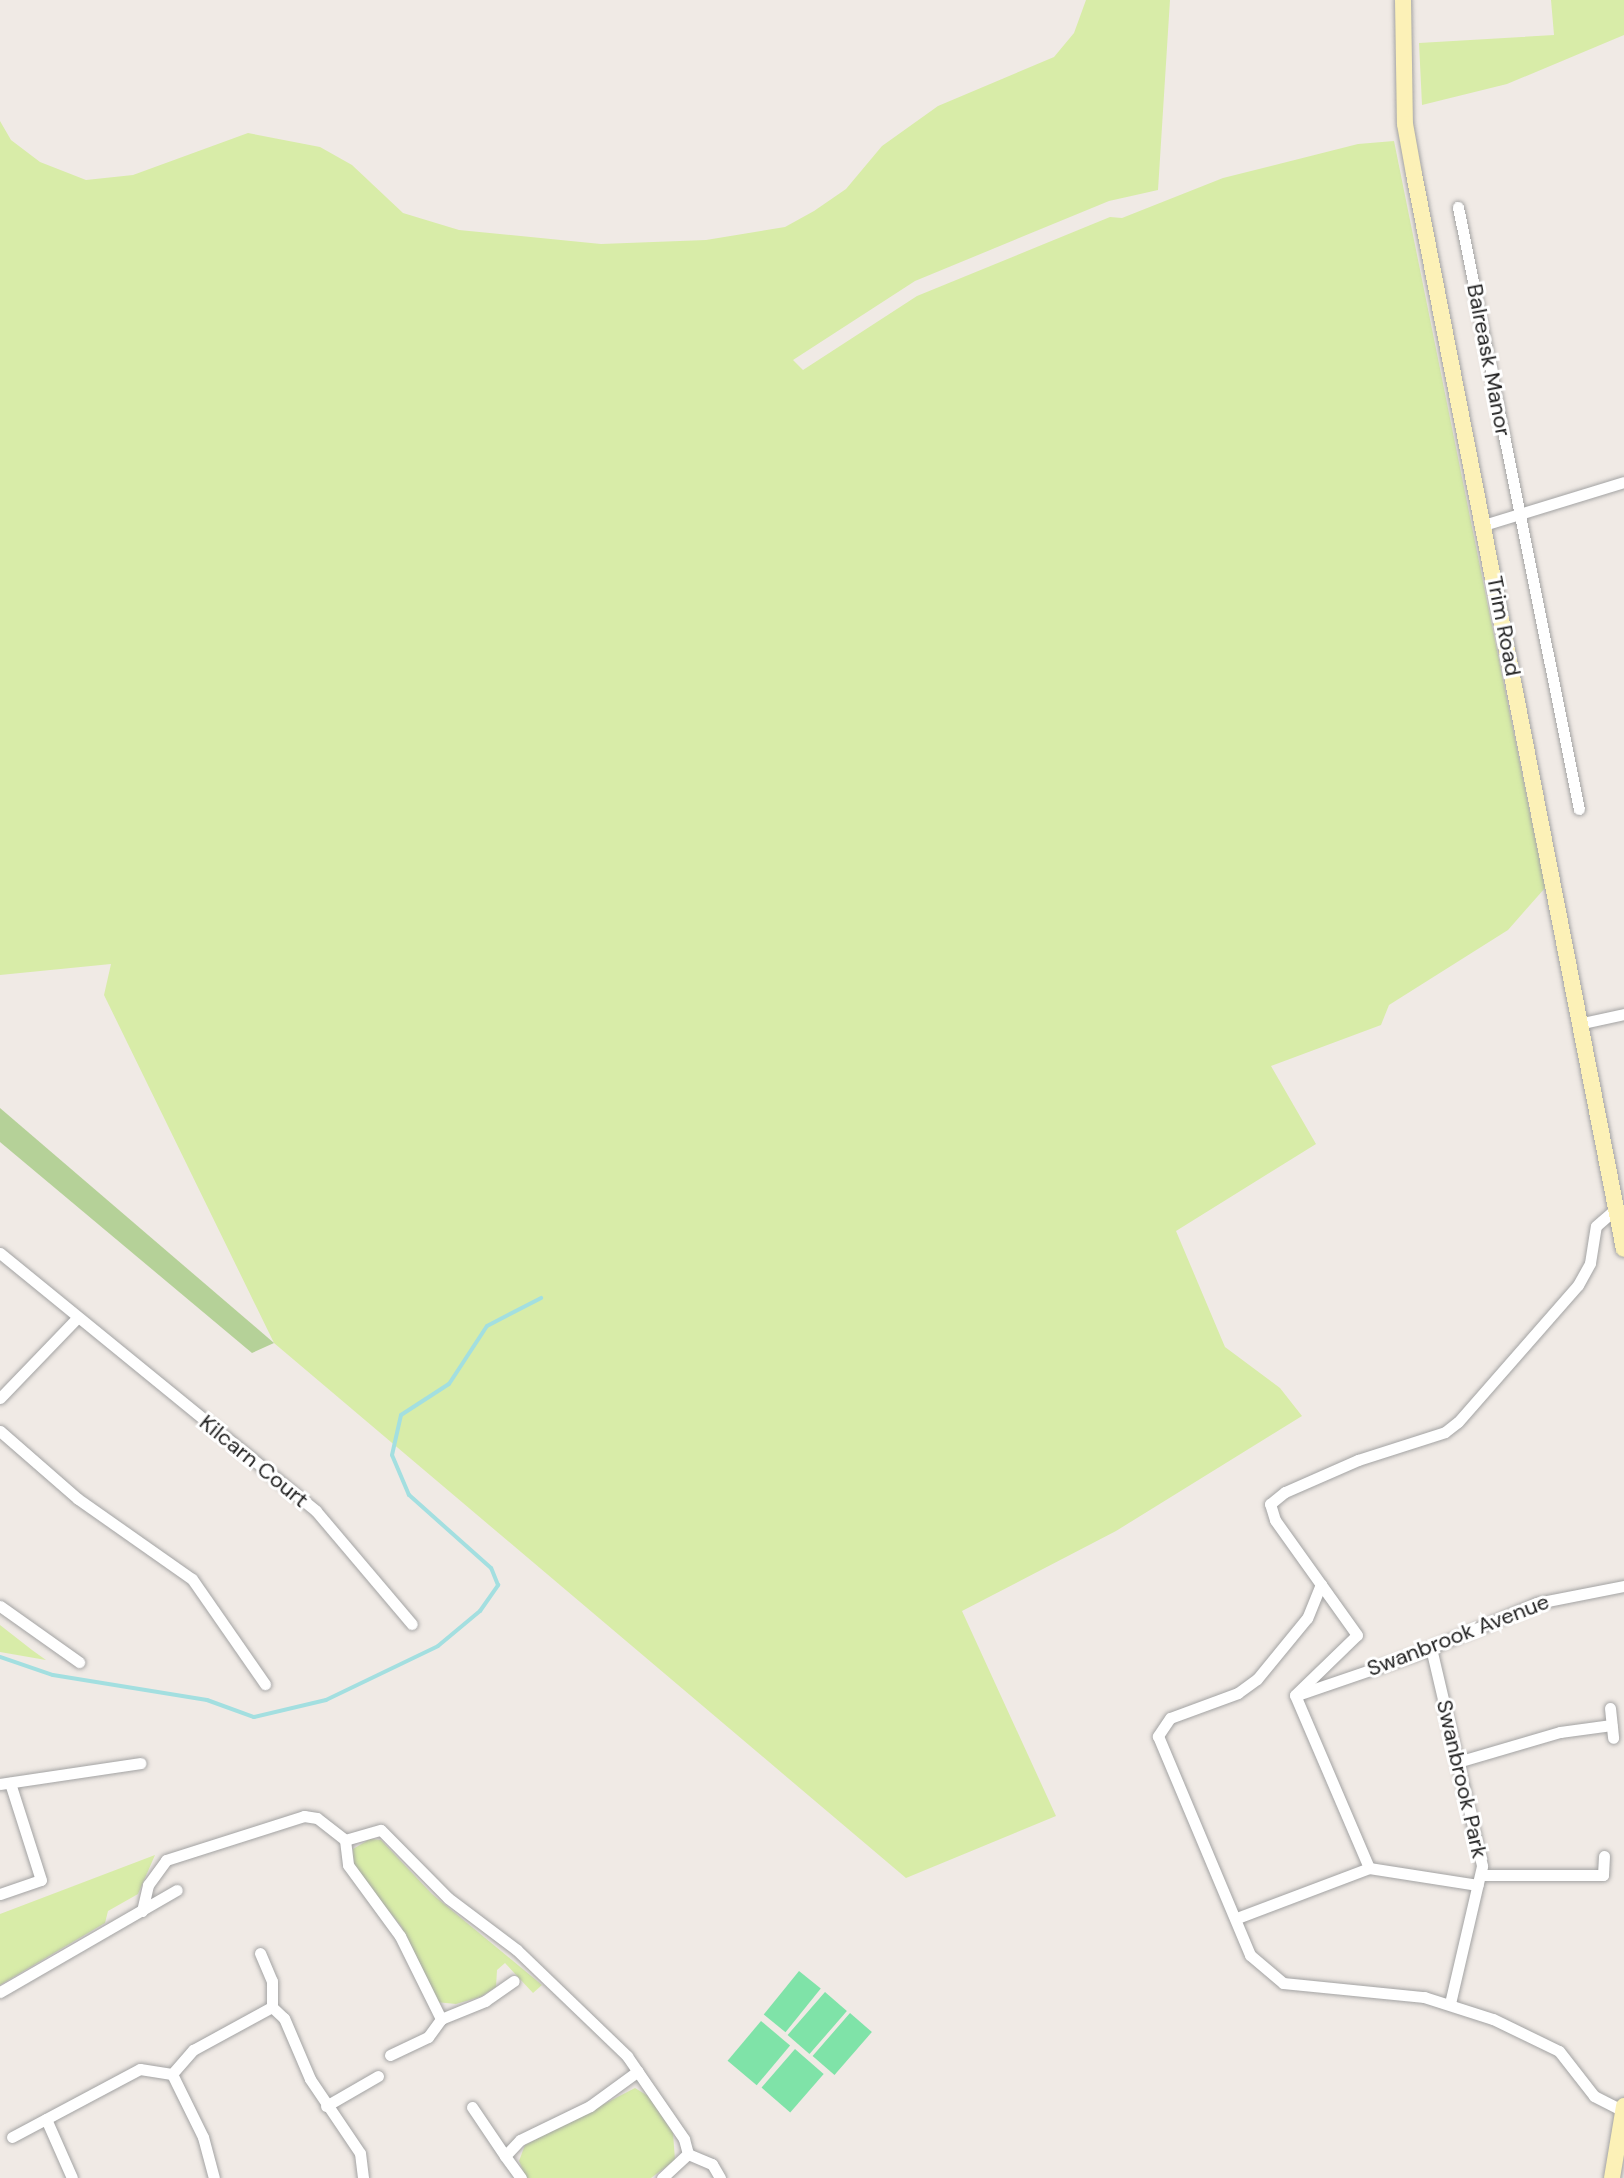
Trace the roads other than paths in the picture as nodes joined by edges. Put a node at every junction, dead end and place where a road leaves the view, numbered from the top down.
1 (1403, 0) edge
2 (1458, 207) dead end
3 (1624, 482) edge
4 (1519, 514) junction
5 (1484, 525) junction
6 (1579, 809) dead end
7 (1624, 1014) edge
8 (1583, 1023) junction
9 (1617, 1208) junction
10 (1624, 1249) edge
11 (0, 1253) edge
12 (76, 1319) junction
13 (0, 1398) edge
14 (0, 1431) edge
15 (1321, 1584) junction
16 (1624, 1586) edge
17 (0, 1606) edge
18 (412, 1624) dead end
19 (1431, 1648) junction
20 (79, 1662) dead end
21 (265, 1684) dead end
22 (1295, 1695) junction
23 (1610, 1708) dead end
24 (1612, 1725) junction
25 (1613, 1738) dead end
26 (1461, 1761) junction
27 (140, 1763) dead end
28 (5, 1783) edge
29 (345, 1840) junction
30 (1604, 1856) dead end
31 (1369, 1868) junction
32 (1480, 1880) junction
33 (177, 1890) dead end
34 (0, 1894) edge
35 (142, 1911) junction
36 (1237, 1918) junction
37 (260, 1953) dead end
38 (514, 1981) dead end
39 (0, 1992) edge
40 (1450, 2003) junction
41 (272, 2007) junction
42 (441, 2019) junction
43 (390, 2055) dead end
44 (638, 2071) junction
45 (172, 2074) junction
46 (378, 2076) dead end
47 (326, 2106) junction
48 (472, 2107) dead end
49 (1624, 2109) edge
50 (46, 2119) junction
51 (12, 2137) dead end
52 (688, 2154) junction
53 (505, 2156) junction
54 (365, 2177) edge
55 (72, 2178) edge
56 (214, 2178) edge
57 (521, 2178) edge
58 (662, 2178) edge
59 (720, 2178) edge
60 (1612, 2178) edge

1 - 5 main road, Trim Road
2 - 4 street, Balreask Manor
3 - 4 street
4 - 5 street
4 - 6 street, Balreask Manor
5 - 8 main road, Trim Road
7 - 8 street
8 - 9 main road, Trim Road
9 - 10 main road, Trim Road
9 - 15 street
11 - 12 street, Kilcarn Court
12 - 13 street
12 - 18 street, Kilcarn Court
14 - 21 street
15 - 22 street
15 - 36 street
16 - 19 street, Swanbrook Avenue
17 - 20 street
19 - 22 street, Swanbrook Avenue
19 - 26 street, Swanbrook Park
22 - 31 street
23 - 24 street
24 - 25 street
24 - 26 street
26 - 32 street, Swanbrook Park
27 - 28 street
28 - 34 street
29 - 35 street
29 - 42 street
29 - 44 street
30 - 32 street
31 - 32 street
31 - 36 street
32 - 40 street, Swanbrook Park
33 - 35 street
35 - 39 street
36 - 40 street
37 - 41 street
38 - 42 street
40 - 49 street
41 - 45 street
41 - 47 street
42 - 43 street
44 - 52 street
44 - 53 street
45 - 50 street
45 - 56 street
46 - 47 street
47 - 54 street
48 - 53 street
49 - 60 main road
50 - 51 street
50 - 55 street
52 - 58 street
52 - 59 street
53 - 57 street

